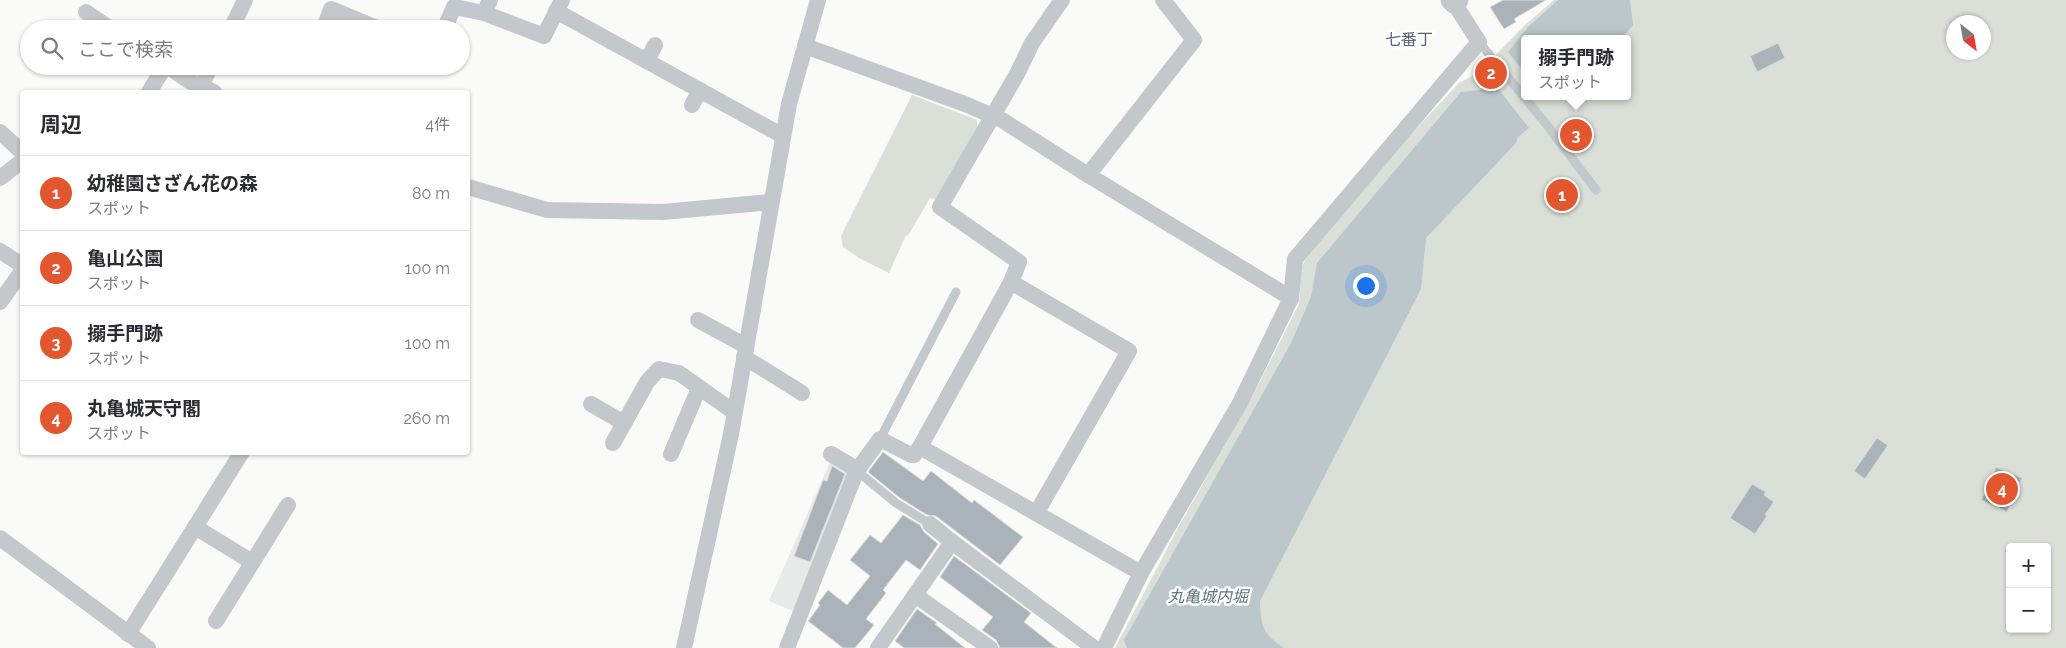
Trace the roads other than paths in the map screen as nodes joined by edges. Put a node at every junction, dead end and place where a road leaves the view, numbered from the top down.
1 (246, 0) edge
2 (818, 0) edge
3 (1061, 0) edge
4 (1163, 0) edge
5 (1454, 1) edge
6 (559, 5) edge
7 (487, 7) edge
8 (86, 12) dead end
9 (98, 20) edge
10 (236, 20) edge
11 (327, 20) edge
12 (357, 20) edge
13 (448, 20) edge
14 (1479, 42) junction
15 (655, 45) dead end
16 (805, 46) junction
17 (647, 61) junction
18 (160, 75) edge
19 (182, 75) edge
20 (209, 75) edge
21 (207, 89) edge
22 (150, 90) edge
23 (700, 90) junction
24 (1521, 94) edge
25 (1526, 100) edge
26 (692, 105) dead end
27 (992, 116) junction
28 (0, 132) edge
29 (783, 136) junction
30 (20, 150) edge
31 (20, 163) edge
32 (1088, 175) junction
33 (0, 178) edge
34 (470, 188) edge
35 (1596, 190) dead end
36 (771, 202) junction
37 (0, 250) edge
38 (20, 264) edge
39 (20, 274) edge
40 (1011, 282) junction
41 (956, 292) dead end
42 (1290, 298) junction
43 (0, 302) edge
44 (698, 320) dead end
45 (745, 351) junction
46 (699, 388) junction
47 (802, 393) dead end
48 (591, 404) dead end
49 (734, 412) junction
50 (624, 423) junction
51 (880, 440) junction
52 (613, 443) dead end
53 (920, 446) junction
54 (671, 454) dead end
55 (831, 454) dead end
56 (240, 455) edge
57 (857, 470) junction
58 (288, 505) dead end
59 (1037, 512) junction
60 (930, 524) joint
61 (195, 527) junction
62 (0, 538) edge
63 (952, 542) junction
64 (252, 562) junction
65 (1141, 572) junction
66 (915, 596) junction
67 (216, 621) dead end
68 (128, 634) junction
69 (148, 648) edge
70 (684, 648) edge
71 (787, 648) edge
72 (878, 648) edge
73 (990, 648) edge
74 (1094, 648) edge
75 (1104, 648) edge

1 - 10 street
2 - 16 street
3 - 27 street
4 - 32 street
5 - 14 street
6 - 7 street
6 - 17 street
7 - 13 street
8 - 9 street
11 - 12 street
14 - 24 lane
14 - 42 street
15 - 17 street
16 - 27 street
16 - 29 street
17 - 23 street
18 - 22 street
19 - 21 street
20 - 21 street
23 - 26 street
23 - 29 street
25 - 35 lane
27 - 32 street
27 - 40 street
28 - 30 street
29 - 36 street
31 - 33 street
32 - 42 street
34 - 36 street
36 - 45 street
37 - 38 street
39 - 43 street
40 - 53 street
40 - 59 street
41 - 51 lane
42 - 65 street
44 - 45 street
45 - 47 street
45 - 49 street
46 - 49 street
46 - 50 street
46 - 54 street
48 - 50 street
49 - 70 street
50 - 52 street
51 - 53 street
51 - 57 street
53 - 59 street
55 - 57 street
56 - 61 street
57 - 60 lane
57 - 71 street
58 - 64 street
59 - 65 street
60 - 63 street
61 - 64 street
61 - 68 street
62 - 68 street
63 - 66 street
63 - 74 street
64 - 67 street
65 - 75 street
66 - 72 street
66 - 73 street
68 - 69 street

